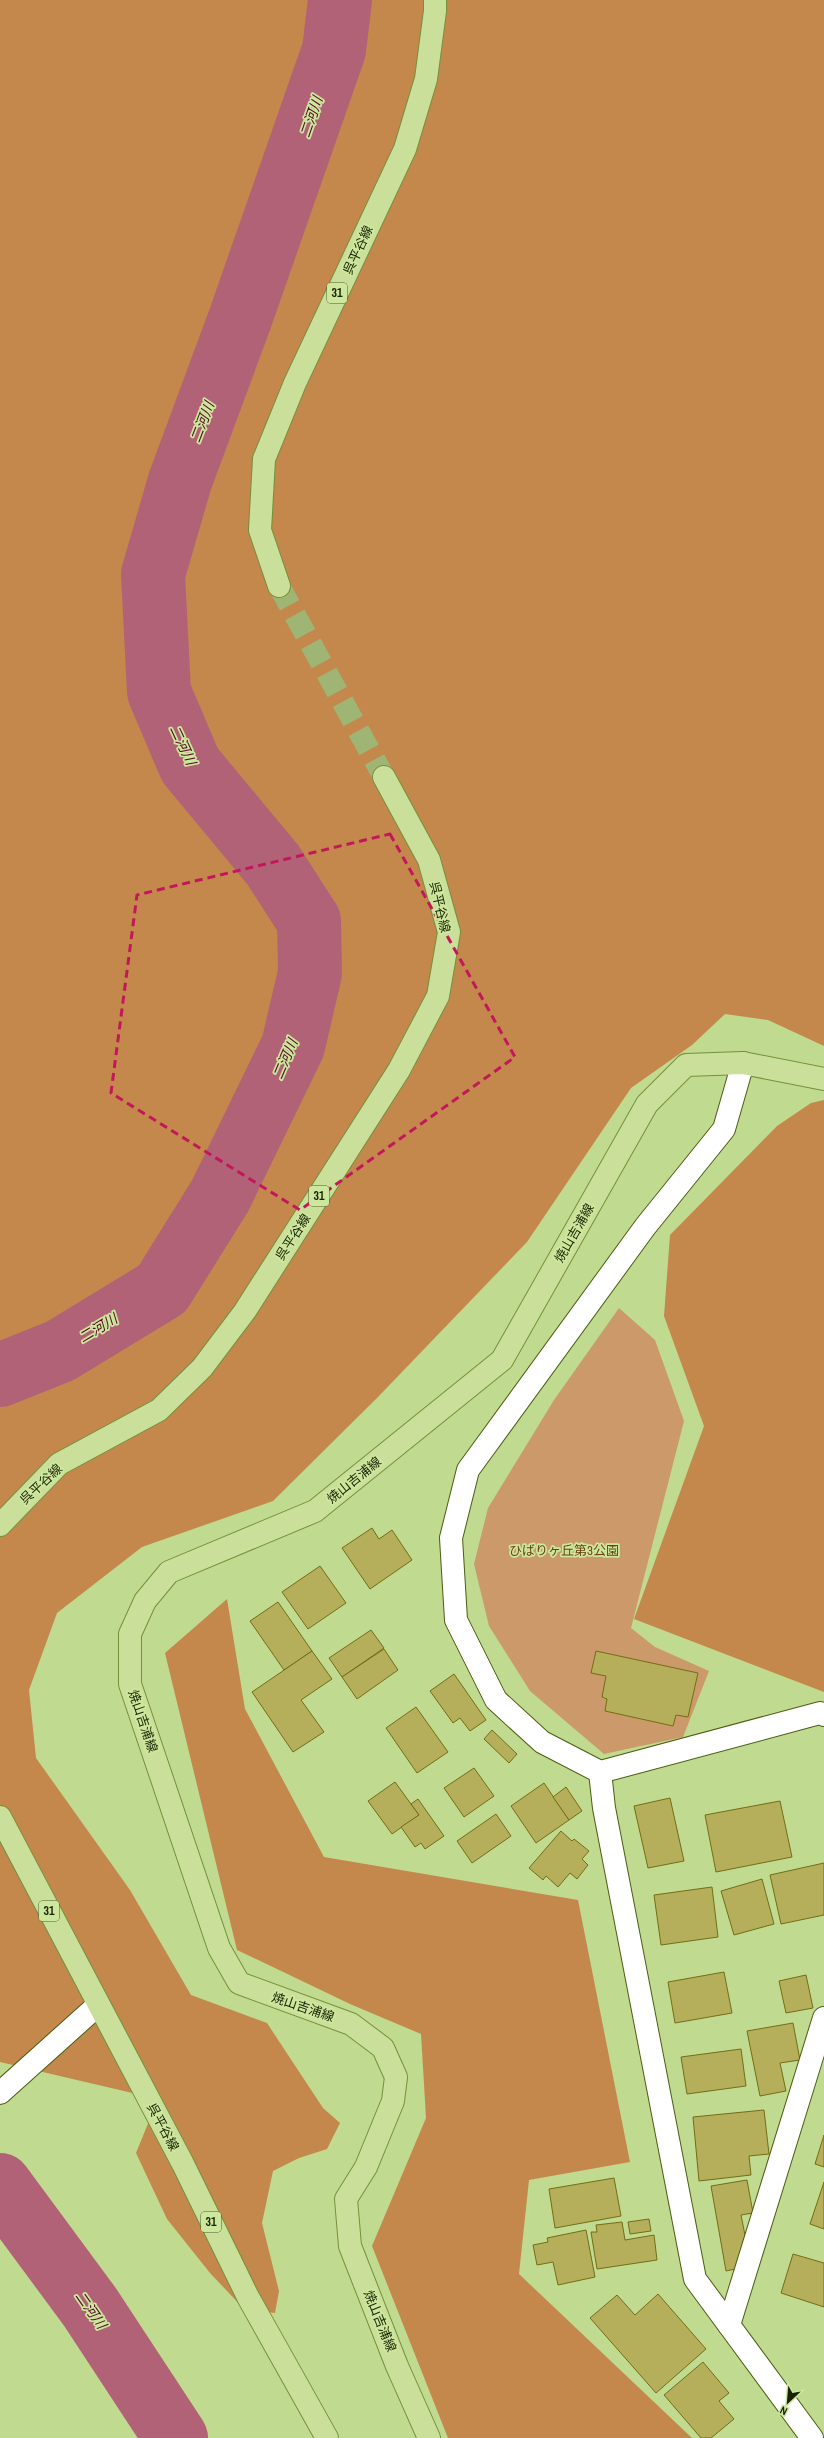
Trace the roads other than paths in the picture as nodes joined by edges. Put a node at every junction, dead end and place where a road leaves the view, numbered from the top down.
1 (435, 0) edge
2 (279, 586) tunnel mouth
3 (384, 777) tunnel mouth
4 (743, 1063) junction
5 (824, 1079) edge
6 (0, 1525) edge
7 (824, 1715) edge
8 (600, 1772) junction
9 (0, 1817) edge
10 (98, 2005) junction
11 (824, 2018) edge
12 (8, 2086) edge
13 (729, 2325) junction
14 (326, 2438) edge
15 (429, 2438) edge
16 (812, 2438) edge

1 - 2 main road, 呉平谷線 / 31
3 - 6 main road, 呉平谷線 / 31
4 - 5 main road, 焼山吉浦線
4 - 8 street
4 - 15 main road, 焼山吉浦線
7 - 8 street
8 - 13 street
9 - 10 main road, 呉平谷線 / 31
10 - 12 street
10 - 14 main road, 呉平谷線 / 31
11 - 13 street
13 - 16 street

